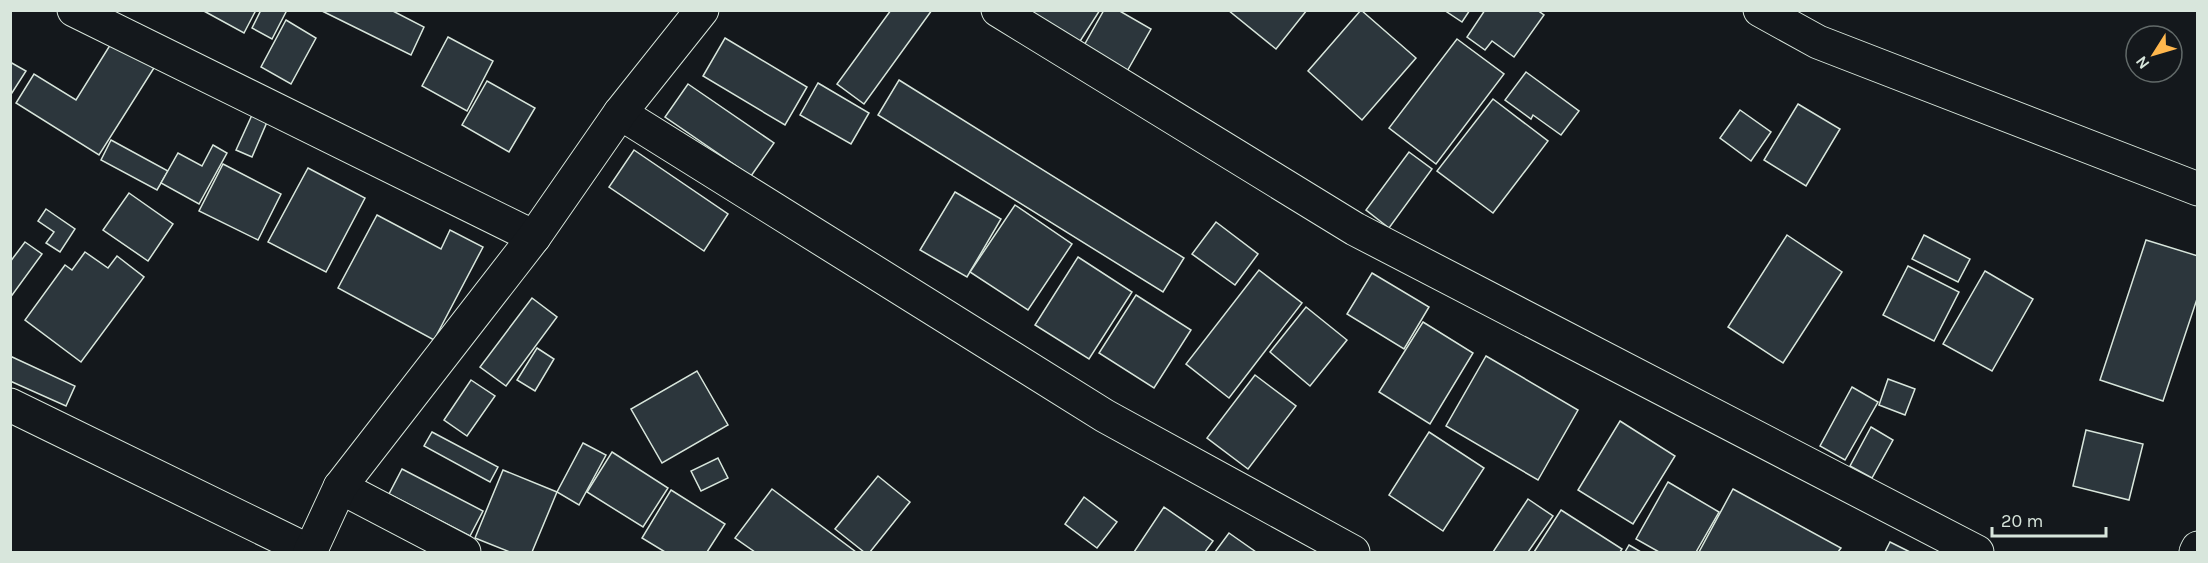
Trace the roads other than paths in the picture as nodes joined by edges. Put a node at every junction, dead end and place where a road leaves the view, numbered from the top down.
1 (74, 10) edge
2 (702, 10) edge
3 (998, 10) edge
4 (1760, 10) edge
5 (620, 113) junction
6 (2198, 189) edge
7 (534, 237) junction
8 (10, 405) edge
9 (340, 487) junction
10 (311, 552) edge
11 (464, 552) edge
12 (1353, 552) edge
13 (1977, 552) edge

1 - 7 street
2 - 5 street
3 - 13 street
4 - 6 street
5 - 7 street
5 - 12 street
7 - 9 street
8 - 10 street
9 - 10 street
9 - 11 street

